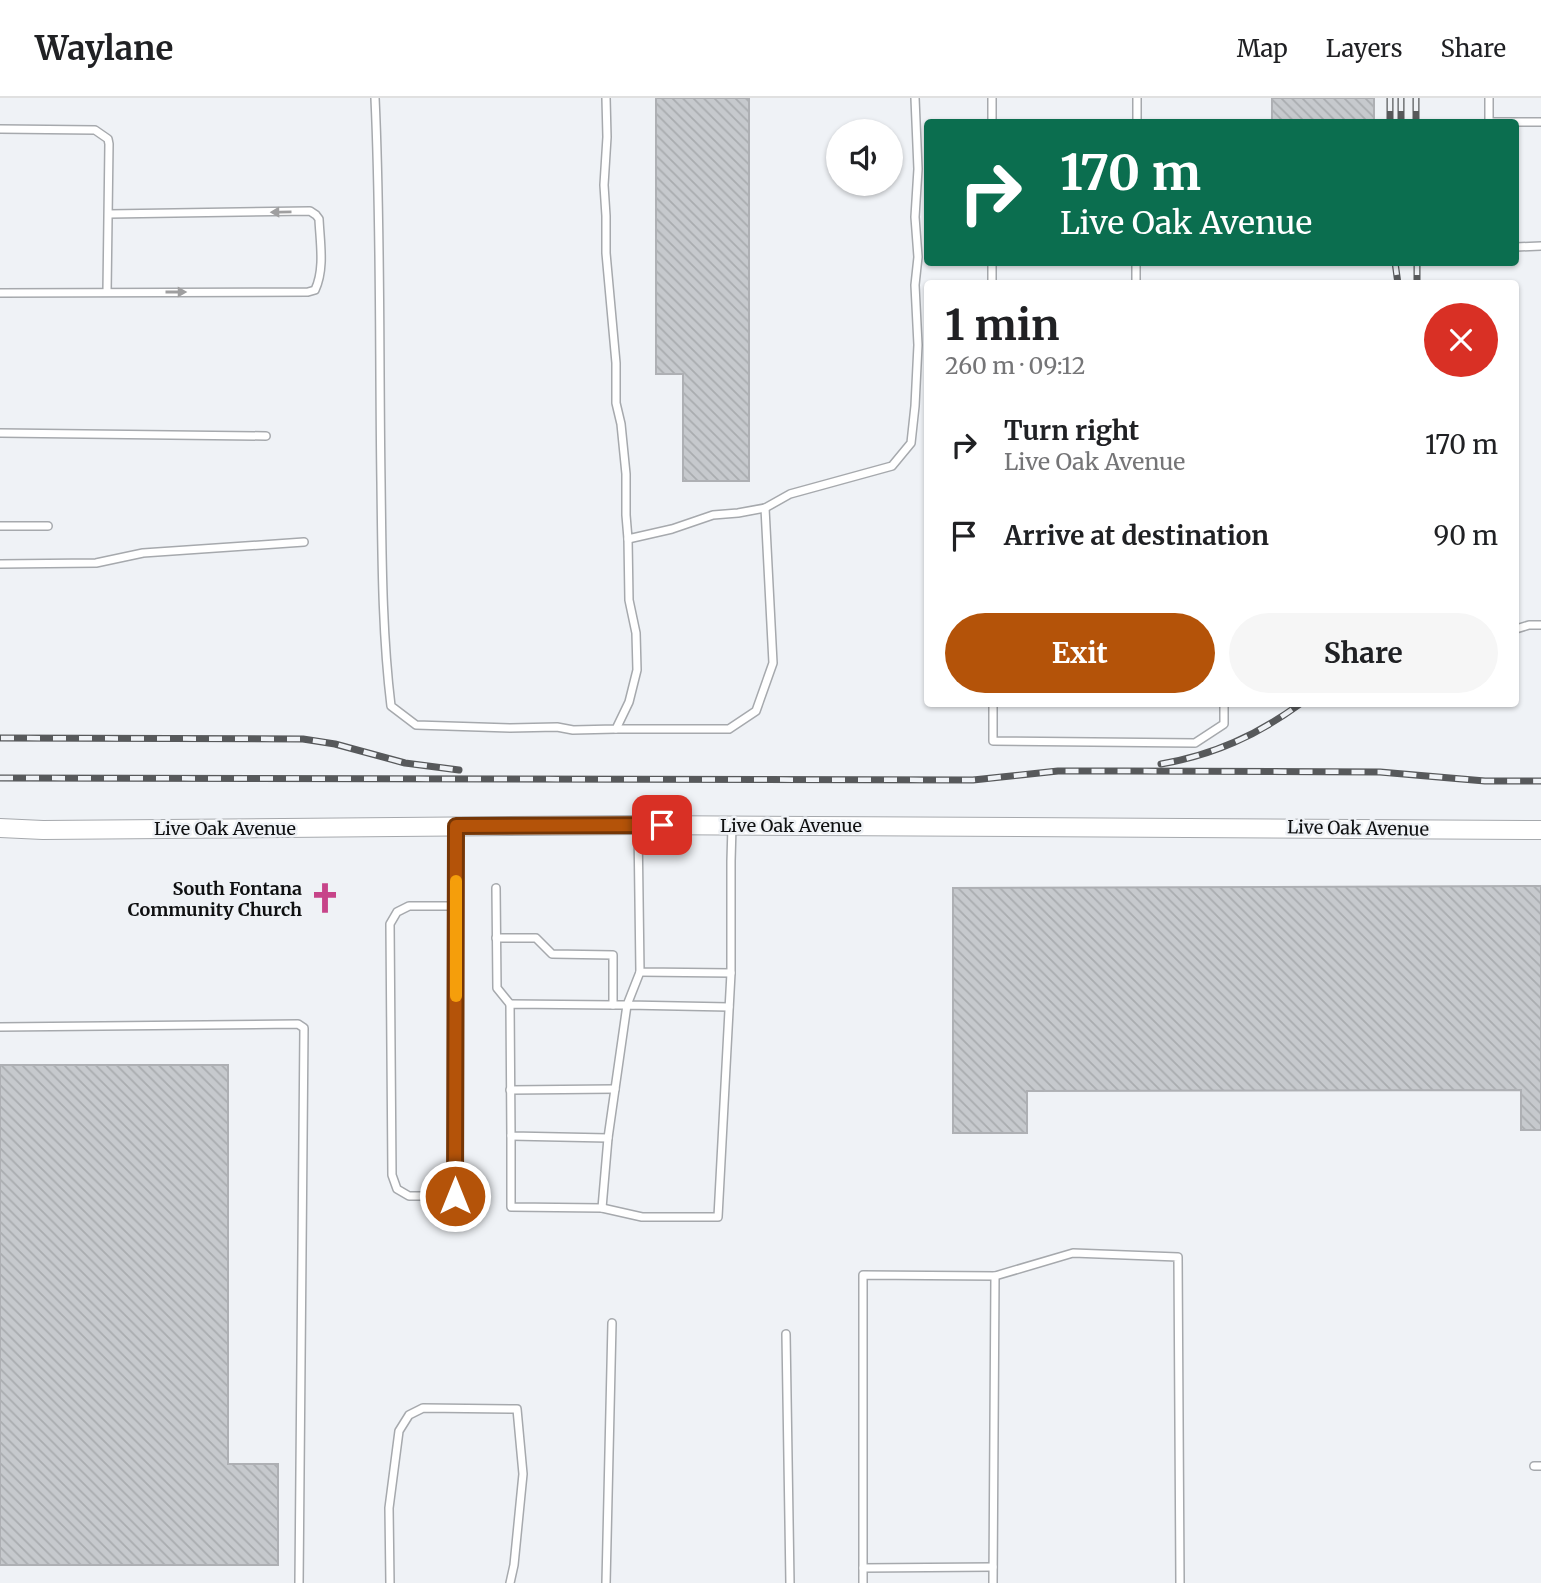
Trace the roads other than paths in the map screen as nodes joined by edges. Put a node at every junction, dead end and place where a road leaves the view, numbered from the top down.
1 (375, 98) edge
2 (606, 98) edge
3 (915, 98) edge
4 (992, 98) edge
5 (1137, 98) edge
6 (1489, 98) edge
7 (992, 119) edge
8 (1137, 119) edge
9 (1489, 119) edge
10 (1519, 122) edge
11 (1541, 122) edge
12 (0, 129) edge
13 (108, 214) junction
14 (1541, 246) edge
15 (1519, 247) edge
16 (107, 292) junction
17 (0, 293) edge
18 (0, 433) edge
19 (266, 436) dead end
20 (765, 508) junction
21 (0, 526) edge
22 (48, 526) dead end
23 (628, 539) junction
24 (304, 541) dead end
25 (0, 564) edge
26 (1541, 625) edge
27 (1519, 628) edge
28 (993, 707) edge
29 (1224, 707) edge
30 (616, 729) junction
31 (638, 825) junction
32 (732, 825) junction
33 (456, 826) junction
34 (0, 828) edge
35 (1541, 830) edge
36 (496, 888) dead end
37 (456, 906) junction
38 (496, 938) junction
39 (640, 972) junction
40 (730, 973) junction
41 (510, 1004) junction
42 (613, 1005) junction
43 (627, 1005) junction
44 (729, 1007) junction
45 (0, 1027) edge
46 (615, 1089) junction
47 (510, 1090) junction
48 (511, 1136) junction
49 (608, 1138) junction
50 (602, 1208) junction
51 (995, 1276) junction
52 (612, 1323) dead end
53 (786, 1334) dead end
54 (993, 1567) junction
55 (863, 1568) junction
56 (299, 1583) edge
57 (390, 1583) edge
58 (510, 1583) edge
59 (606, 1583) edge
60 (790, 1583) edge
61 (863, 1583) edge
62 (993, 1583) edge
63 (1180, 1583) edge

1 - 30 lane
2 - 23 lane
3 - 20 lane
4 - 7 lane
5 - 8 lane
6 - 9 lane
10 - 11 lane
12 - 13 lane
13 - 16 lane
16 -> 13 lane
14 - 15 lane
16 - 17 lane
18 - 19 lane
20 - 23 lane
20 - 30 lane
21 - 22 lane
23 - 30 lane
24 - 25 lane
26 - 27 lane
28 - 29 lane
31 - 32 street, Live Oak Avenue
31 - 33 street, Live Oak Avenue
31 - 39 lane
32 - 35 street, Live Oak Avenue
32 - 40 lane
33 - 34 street, Live Oak Avenue
33 - 37 lane
36 - 38 lane
37 - 37 lane
38 - 41 lane
38 - 42 lane
39 - 40 lane
39 - 43 lane
40 - 44 lane
41 - 42 lane
41 - 47 lane
42 - 43 lane
43 - 44 lane
43 - 46 lane
44 - 50 lane
45 - 56 lane
46 - 47 lane
46 - 49 lane
47 - 48 lane
48 - 49 lane
48 - 50 lane
49 - 50 lane
51 - 54 lane
51 - 55 lane
51 - 63 lane
52 - 59 lane
53 - 60 lane
54 - 55 lane
54 - 62 lane
55 - 61 lane
57 - 58 lane

